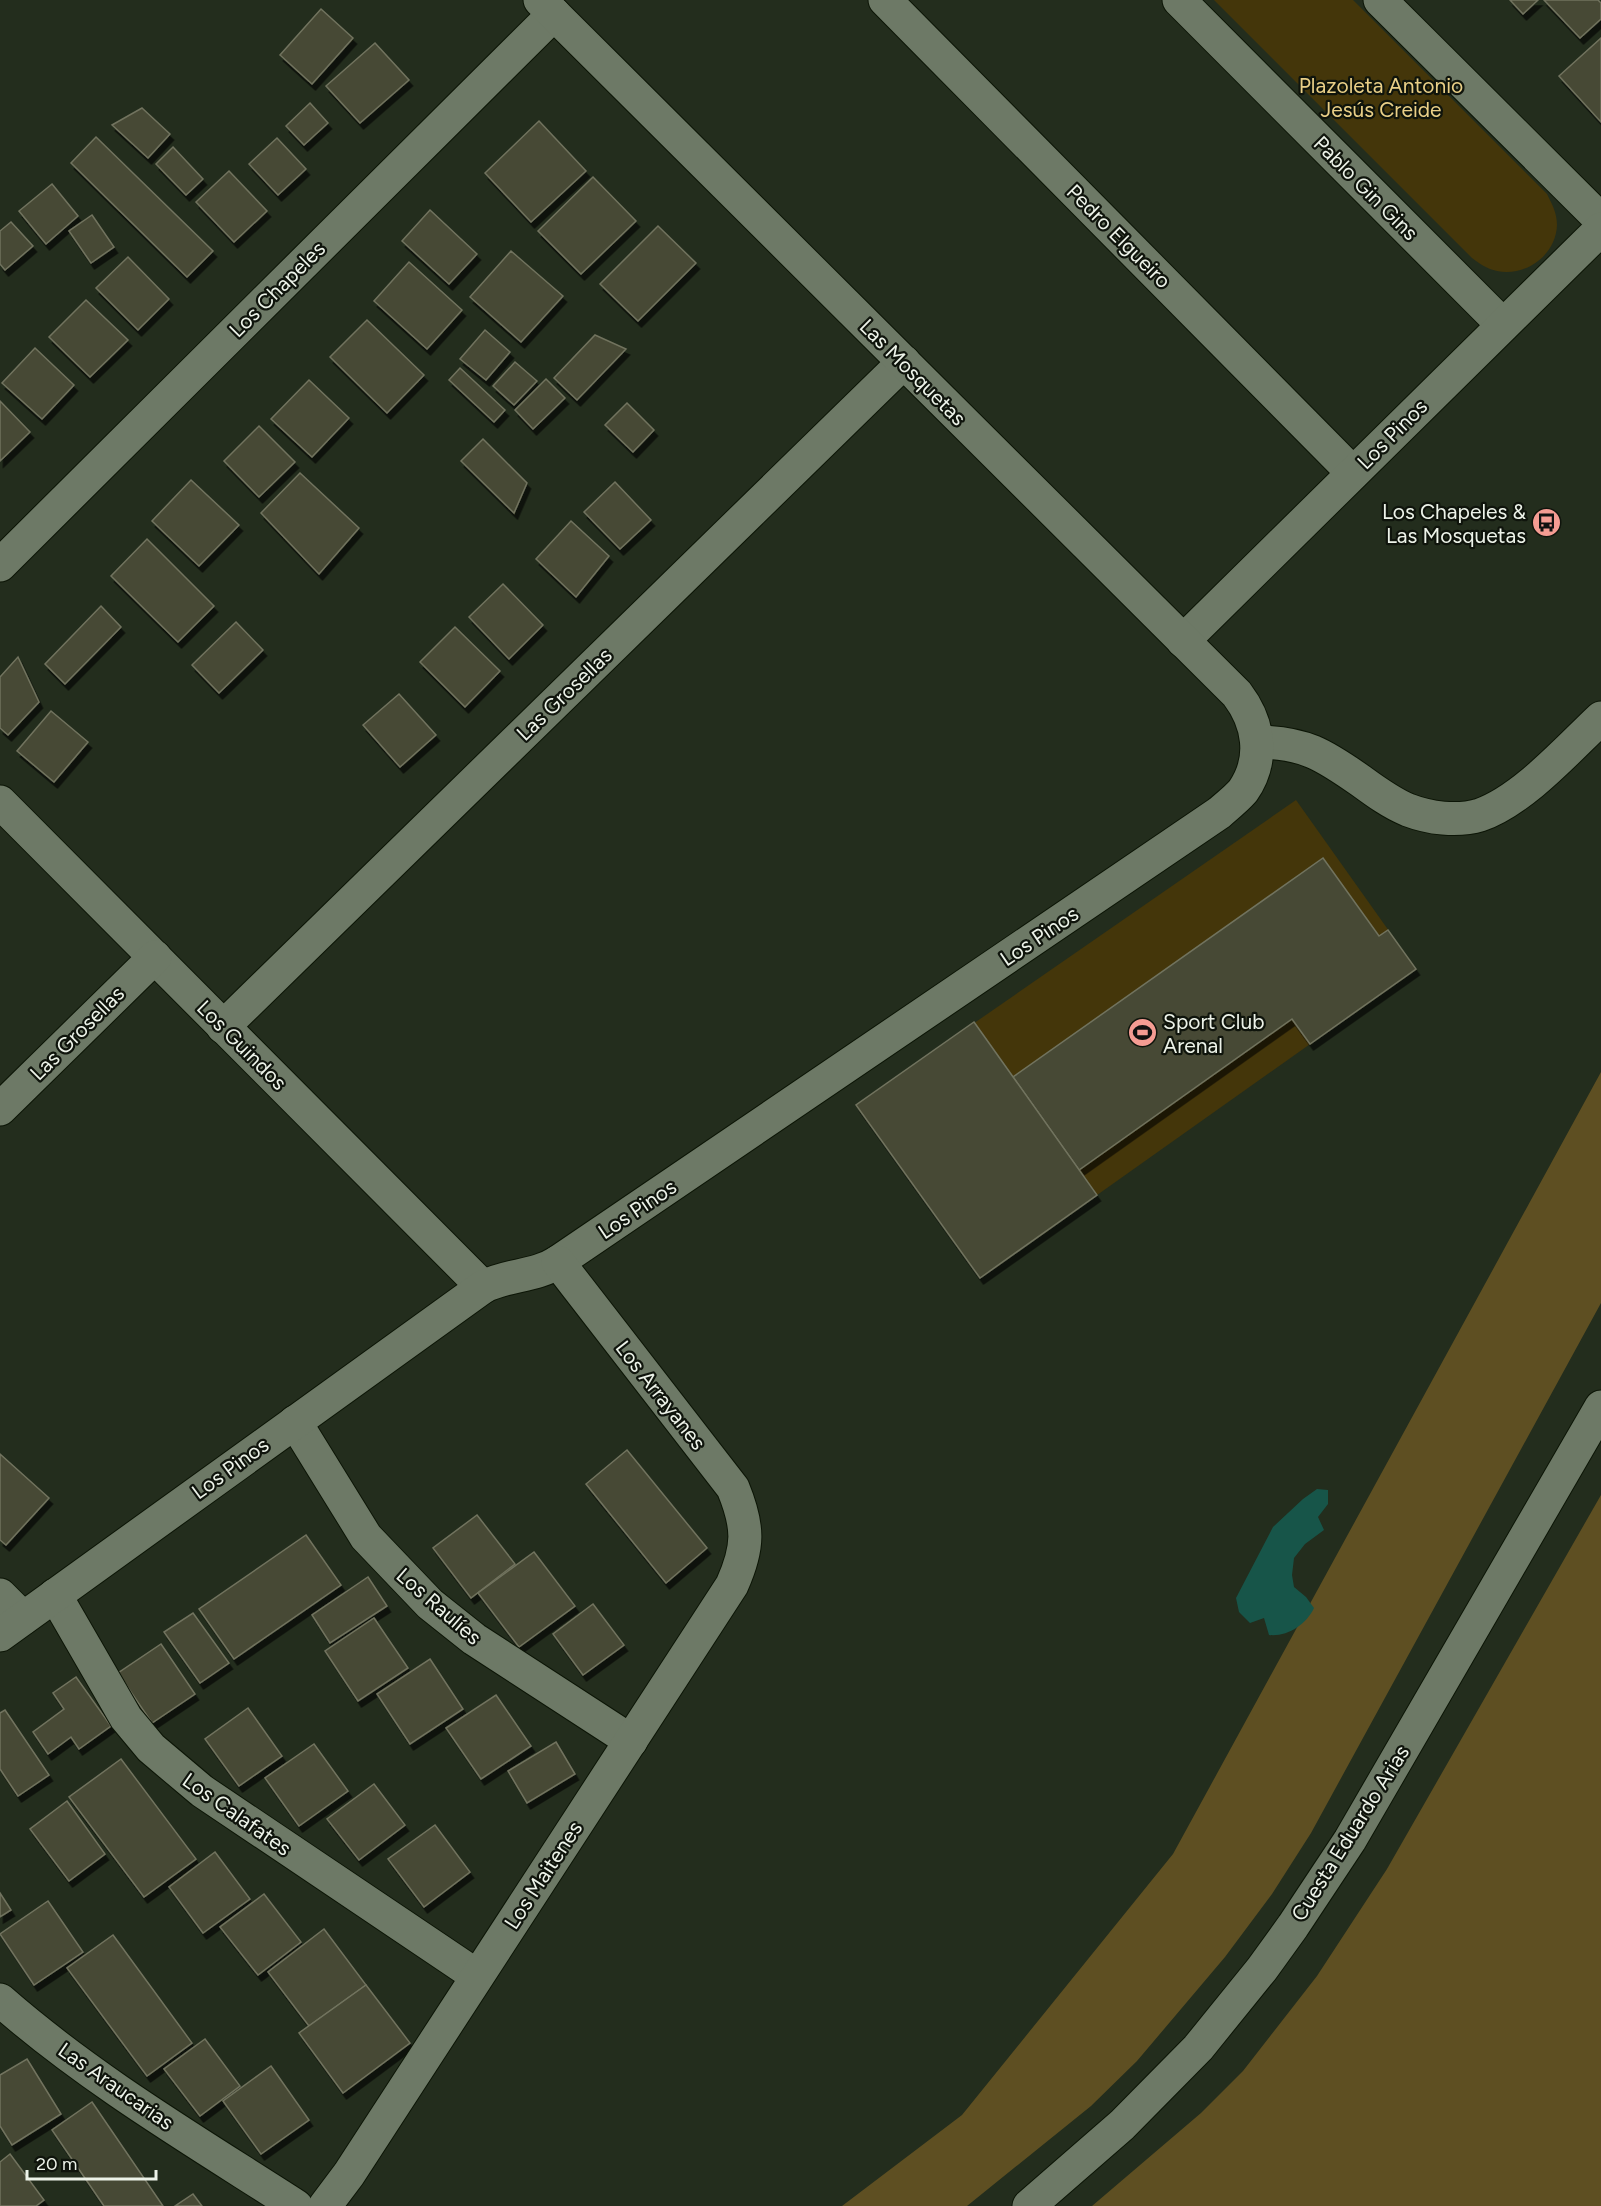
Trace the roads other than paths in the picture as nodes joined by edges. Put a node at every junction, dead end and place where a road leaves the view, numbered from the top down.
1 (885, 0) edge
2 (1179, 0) edge
3 (1380, 0) edge
4 (547, 7) edge
5 (1601, 220) edge
6 (1601, 228) edge
7 (1503, 325) junction
8 (904, 362) junction
9 (1353, 473) junction
10 (0, 565) edge
11 (1183, 641) junction
12 (1601, 718) edge
13 (1256, 751) junction
14 (0, 802) edge
15 (154, 957) junction
16 (223, 1026) junction
17 (0, 1109) edge
18 (558, 1262) junction
19 (483, 1287) junction
20 (1601, 1407) edge
21 (295, 1422) junction
22 (746, 1537) joint
23 (0, 1595) edge
24 (55, 1595) junction
25 (12, 1627) edge
26 (631, 1741) junction
27 (477, 1976) junction
28 (0, 2000) edge
29 (296, 2206) edge
30 (325, 2206) edge
31 (1029, 2206) edge

1 - 9 street, Pedro Elgueiro
2 - 7 street, Pablo Gin Gins
3 - 5 street
4 - 8 street, Las Mosquetas
4 - 10 street, Los Chapeles
6 - 7 street, Los Pinos
7 - 9 street, Los Pinos
8 - 11 street, Las Mosquetas
8 - 16 street, Las Grosellas
9 - 11 street, Los Pinos
11 - 13 street, Las Mosquetas
12 - 13 street
13 - 18 street, Los Pinos
14 - 15 street, Los Guindos
15 - 16 street, Los Guindos
15 - 17 street, Las Grosellas
16 - 19 street, Los Guindos
18 - 19 street, Los Pinos
18 - 22 street, Los Arrayanes
19 - 21 street, Los Pinos
20 - 31 street, Cuesta Eduardo Arias
21 - 24 street, Los Pinos
21 - 26 street, Los Raulíes
22 - 26 street, Los Maitenes
23 - 25 street
24 - 25 street, Los Pinos
24 - 27 street, Los Calafates
26 - 27 street, Los Maitenes
27 - 30 street, Los Maitenes
28 - 29 street, Las Araucarias

